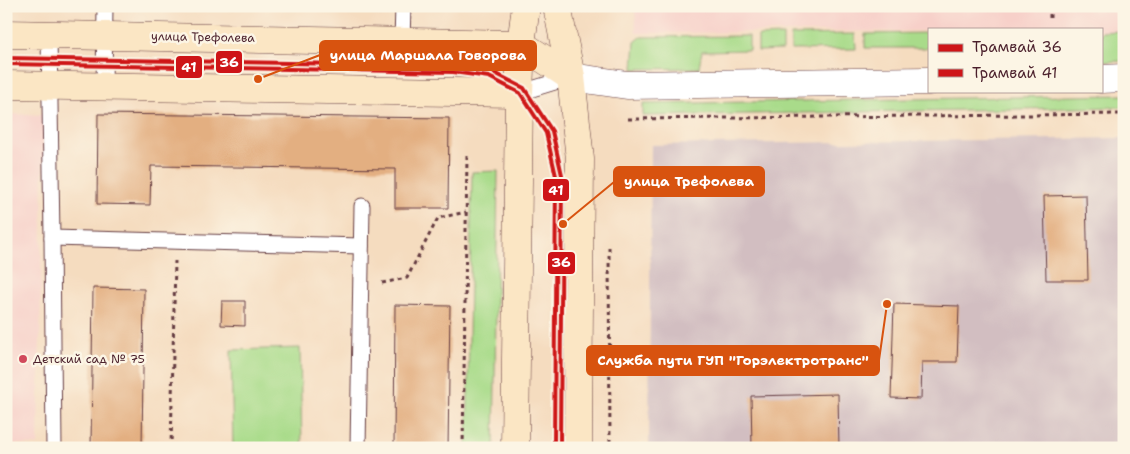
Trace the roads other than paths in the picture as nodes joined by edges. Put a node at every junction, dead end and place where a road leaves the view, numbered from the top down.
1 (105, 6) edge
2 (403, 6) edge
3 (526, 6) edge
4 (558, 6) edge
5 (6, 34) edge
6 (48, 35) junction
7 (104, 36) junction
8 (402, 41) junction
9 (521, 44) junction
10 (571, 78) junction
11 (1102, 78) edge
12 (1124, 78) edge
13 (928, 81) edge
14 (6, 85) edge
15 (49, 86) junction
16 (104, 86) junction
17 (519, 93) junction
18 (362, 206) dead end
19 (52, 238) junction
20 (361, 246) junction
21 (54, 448) edge
22 (358, 448) edge
23 (515, 448) edge
24 (578, 448) edge

1 - 7 lane
2 - 8 lane
3 - 9 main road
4 - 10 main road
5 - 6 main road, улица Трефолева
6 - 7 main road, улица Трефолева
6 - 15 lane
7 - 8 main road, улица Трефолева
7 - 16 lane
8 - 9 main road, улица Трефолева
9 - 10 main road
9 - 17 main road
10 - 13 street
10 - 17 lane
10 - 24 main road
11 - 12 street
14 - 15 main road
15 - 16 main road
15 - 19 lane
16 - 17 main road
17 - 23 main road
18 - 20 lane
19 - 20 lane
19 - 21 lane
20 - 22 lane

